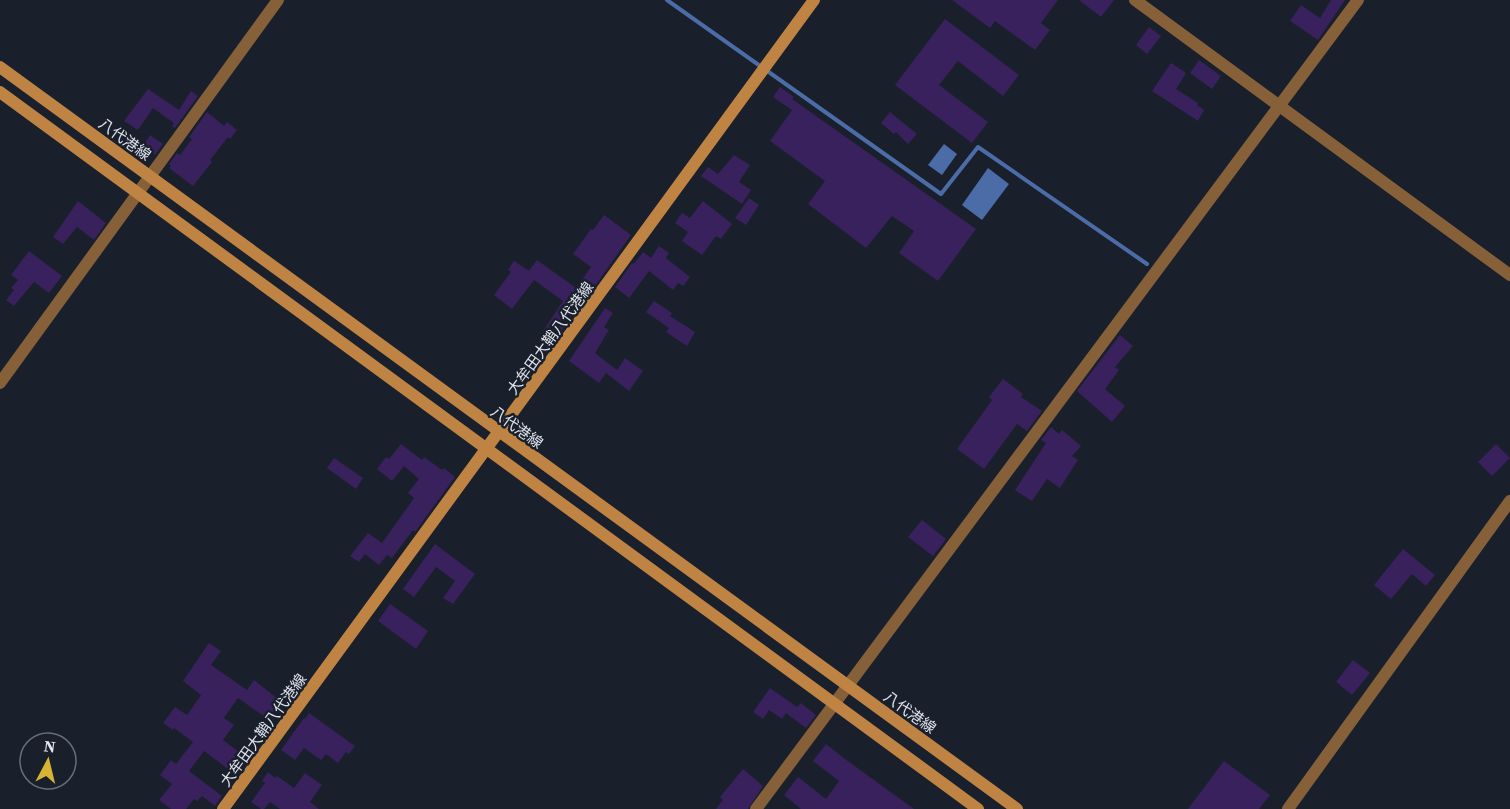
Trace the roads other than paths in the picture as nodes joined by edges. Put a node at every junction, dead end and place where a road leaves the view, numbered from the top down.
1 (278, 0) edge
2 (814, 0) edge
3 (1135, 0) edge
4 (1358, 0) edge
5 (0, 67) edge
6 (0, 92) edge
7 (1280, 106) junction
8 (150, 176) junction
9 (137, 192) junction
10 (1510, 275) edge
11 (0, 383) edge
12 (500, 433) junction
13 (487, 449) junction
14 (1510, 501) edge
15 (848, 685) junction
16 (834, 703) junction
17 (224, 809) edge
18 (756, 809) edge
19 (978, 809) edge
20 (1017, 809) edge
21 (1288, 809) edge

1 - 8 street
2 - 12 main road, 大牟田大鞘八代港線
3 - 7 street
4 - 7 street
5 - 8 main road, 八代港線
6 - 9 main road
7 - 10 street
7 - 15 street
8 - 9 street
8 - 12 main road, 八代港線
9 - 11 street
9 - 13 main road
12 - 13 main road, 大牟田大鞘八代港線
12 - 15 main road, 八代港線
13 - 16 main road
13 - 17 main road, 大牟田大鞘八代港線
14 - 21 street
15 - 16 street
15 - 20 main road, 八代港線
16 - 18 street
16 - 19 main road

